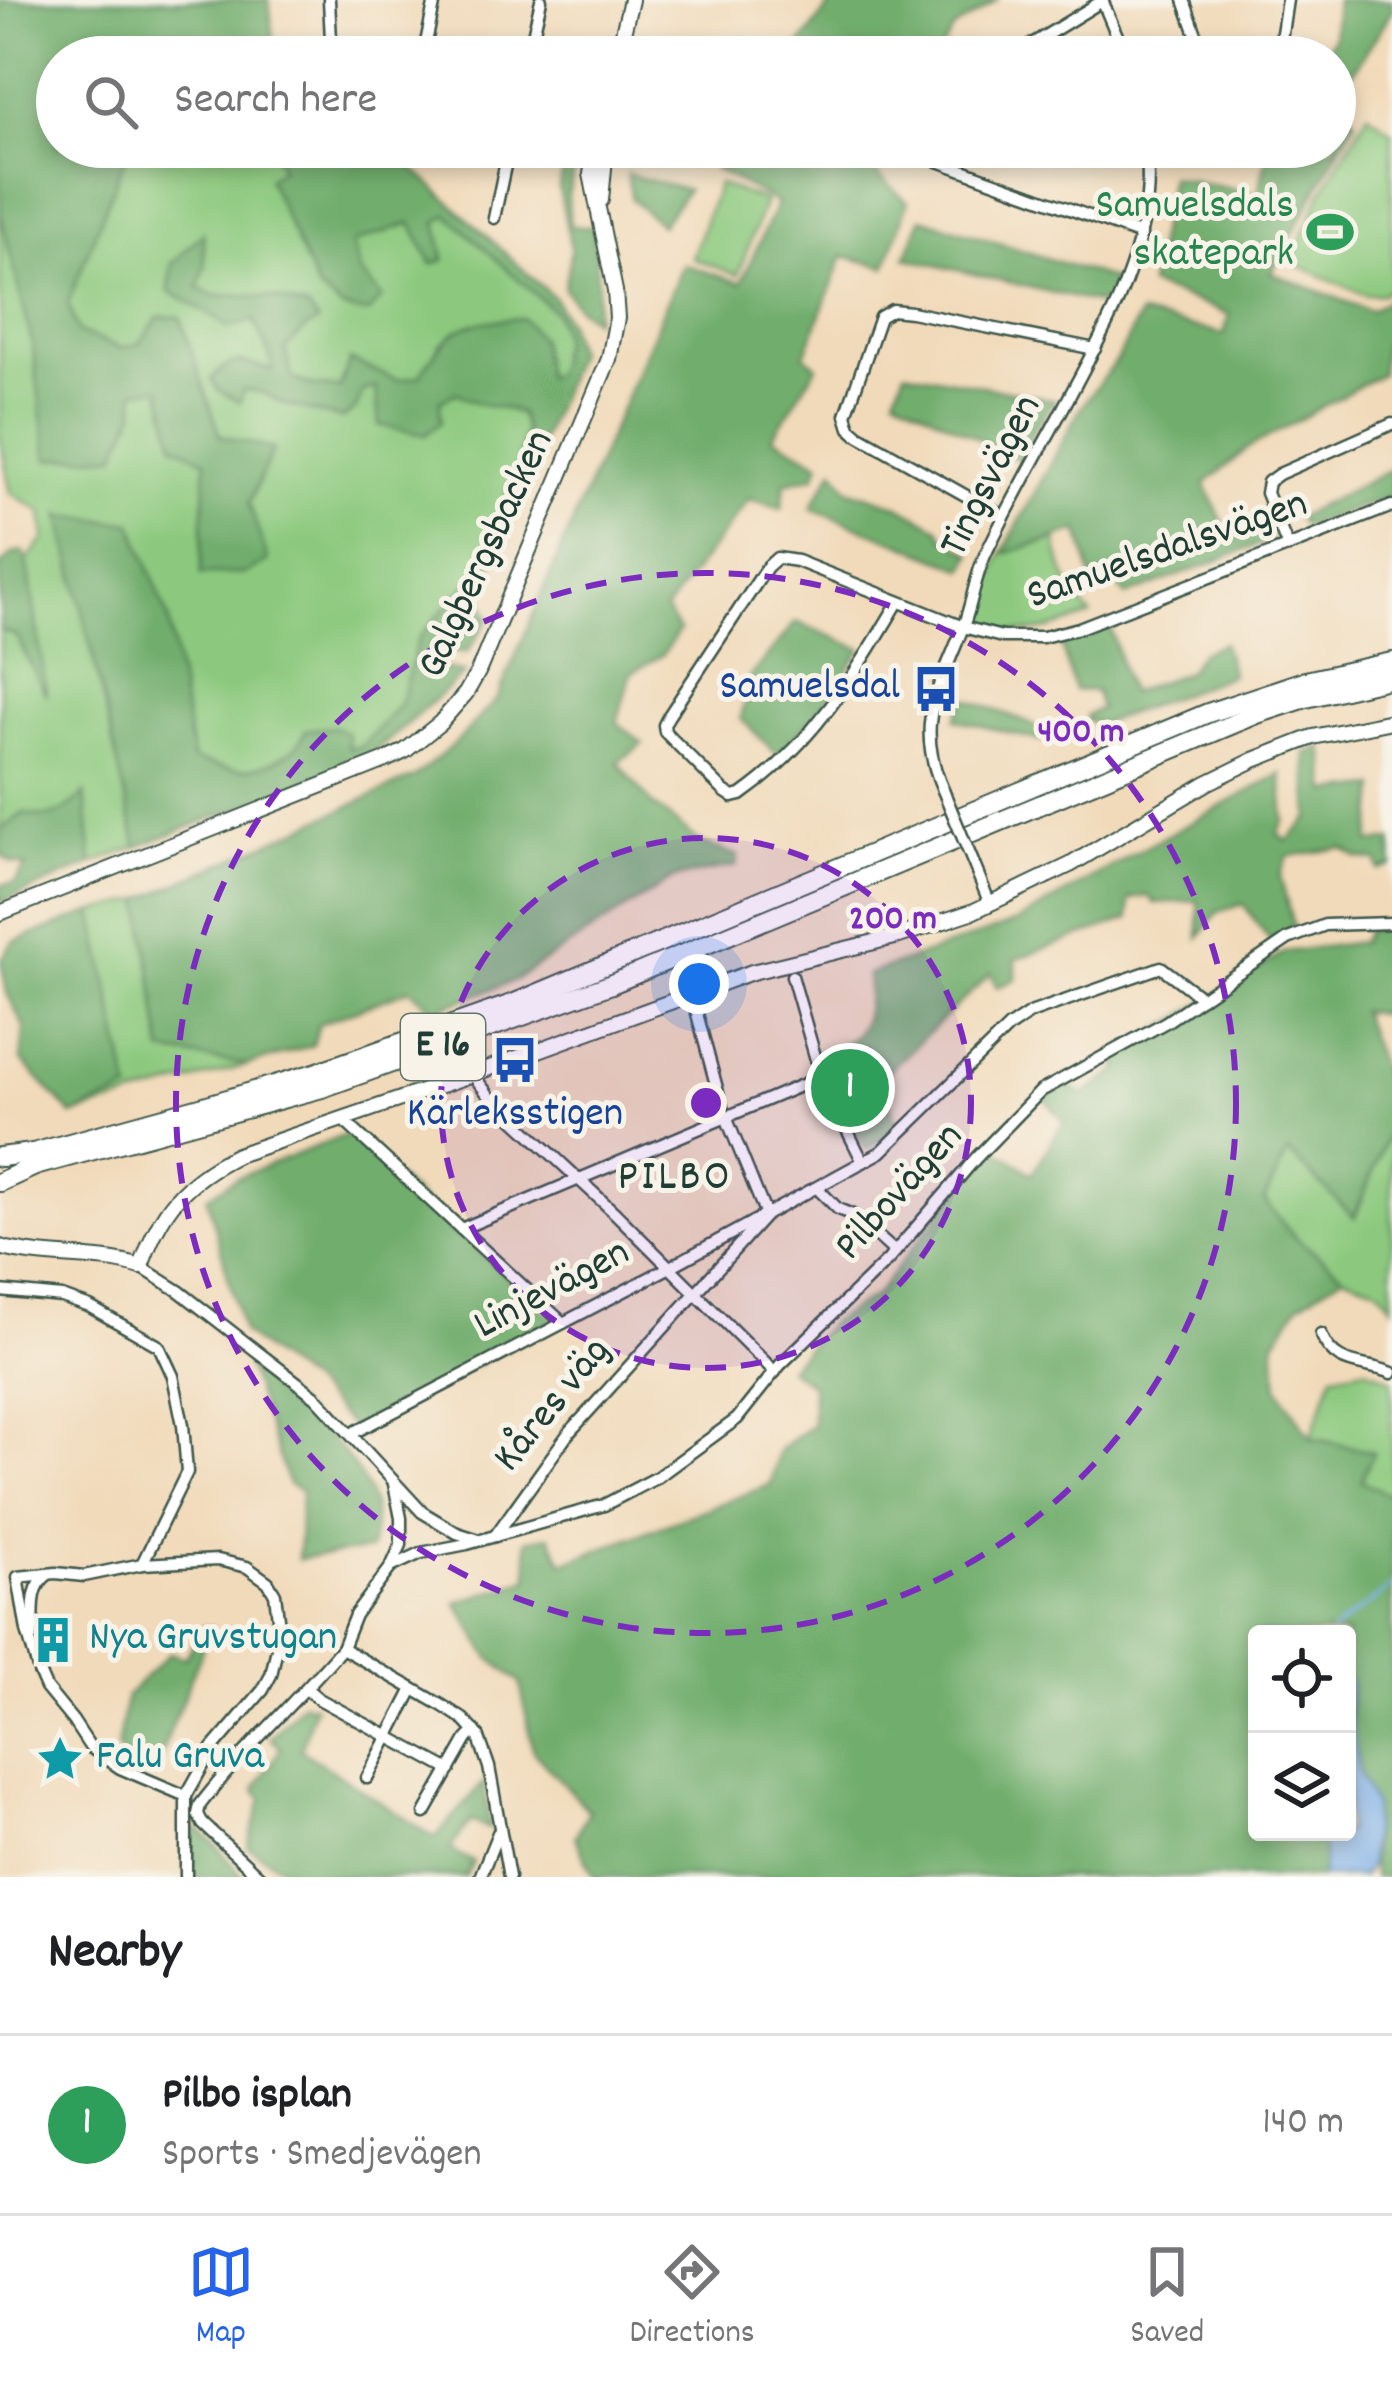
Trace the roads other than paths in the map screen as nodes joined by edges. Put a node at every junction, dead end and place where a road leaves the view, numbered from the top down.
1 (329, 0) edge
2 (435, 0) edge
3 (541, 0) edge
4 (631, 0) edge
5 (1102, 0) edge
6 (1184, 0) edge
7 (1287, 0) edge
8 (1282, 33) dead end
9 (331, 36) edge
10 (427, 36) edge
11 (533, 36) edge
12 (623, 36) edge
13 (1045, 36) edge
14 (1117, 36) edge
15 (1197, 36) edge
16 (505, 168) edge
17 (592, 168) edge
18 (603, 168) edge
19 (957, 168) edge
20 (1148, 168) edge
21 (494, 218) dead end
22 (603, 223) junction
23 (1141, 235) junction
24 (1095, 349) junction
25 (1392, 424) edge
26 (1392, 506) edge
27 (1004, 517) junction
28 (1288, 547) junction
29 (898, 602) junction
30 (963, 627) junction
31 (1392, 662) edge
32 (1392, 678) edge
33 (1392, 721) edge
34 (990, 904) junction
35 (0, 913) edge
36 (1392, 922) edge
37 (792, 976) dead end
38 (692, 995) junction
39 (1202, 998) junction
40 (472, 1075) junction
41 (820, 1077) junction
42 (726, 1117) junction
43 (341, 1119) junction
44 (0, 1157) edge
45 (862, 1162) junction
46 (578, 1178) junction
47 (0, 1182) edge
48 (817, 1188) junction
49 (766, 1215) junction
50 (461, 1228) junction
51 (0, 1246) edge
52 (895, 1252) junction
53 (141, 1267) junction
54 (670, 1267) junction
55 (0, 1291) edge
56 (695, 1293) junction
57 (563, 1323) junction
58 (1322, 1334) dead end
59 (775, 1372) junction
60 (1392, 1373) edge
61 (351, 1434) junction
62 (394, 1484) junction
63 (495, 1536) junction
64 (479, 1540) junction
65 (142, 1564) junction
66 (391, 1567) junction
67 (56, 1574) junction
68 (30, 1643) junction
69 (342, 1648) junction
70 (307, 1689) junction
71 (413, 1689) junction
72 (246, 1711) junction
73 (272, 1723) junction
74 (475, 1731) junction
75 (388, 1738) junction
76 (450, 1770) junction
77 (367, 1778) dead end
78 (187, 1796) junction
79 (425, 1813) dead end
80 (499, 1829) junction
81 (186, 1877) edge
82 (260, 1877) edge
83 (480, 1877) edge
84 (509, 1877) edge

1 - 9 street
2 - 10 street
3 - 11 street
4 - 12 street
5 - 13 street
5 - 14 street
6 - 15 street
7 - 8 street
16 - 21 street
17 - 22 street
18 - 22 street
19 - 23 street
20 - 23 street, Tingsvägen
22 - 35 street, Galgbergsbacken
23 - 24 street, Tingsvägen
24 - 27 street, Tingsvägen
24 - 27 street
25 - 28 street
26 - 28 street, Samuelsdalsvägen
27 - 30 street, Tingsvägen
28 - 30 street, Samuelsdalsvägen
29 - 29 street, Samuelsdalsvägen
29 - 30 street, Samuelsdalsvägen
30 - 34 street, Tingsvägen, bridge
31 - 44 highway, E 16
32 - 47 highway, E 16
33 - 34 street
34 - 38 street
36 - 39 street, Pilbovägen
37 - 41 street
38 - 40 street
38 - 42 street
39 - 45 street, Linjevägen
39 - 52 street, Pilbovägen
40 - 43 street
40 - 46 street
41 - 42 street
41 - 45 street
42 - 46 street
42 - 49 street
43 - 50 street
43 - 53 street
45 - 48 street, Linjevägen
46 - 50 street
46 - 54 street
48 - 49 street, Linjevägen
48 - 52 street
49 - 54 street, Linjevägen
49 - 56 street, Kåres väg
50 - 57 street
51 - 53 street
52 - 59 street, Pilbovägen
53 - 61 street
54 - 56 street
54 - 57 street, Linjevägen
55 - 65 street
56 - 59 street
56 - 63 street, Kåres väg
57 - 61 street, Linjevägen
58 - 60 street
59 - 63 street, Pilbovägen
61 - 62 street
62 - 64 street
62 - 66 street
63 - 64 street, Pilbovägen
64 - 66 street, Pilbovägen
65 - 67 street
65 - 72 street
66 - 69 street
67 - 68 street
67 - 68 street
68 - 78 street
69 - 70 street
69 - 71 street
70 - 73 street
70 - 75 street
71 - 74 street
71 - 75 street
72 - 73 street
72 - 78 street
73 - 82 street
74 - 76 street
74 - 80 street
75 - 76 street
75 - 77 street
76 - 79 street
78 - 81 street
80 - 83 street
80 - 84 street

